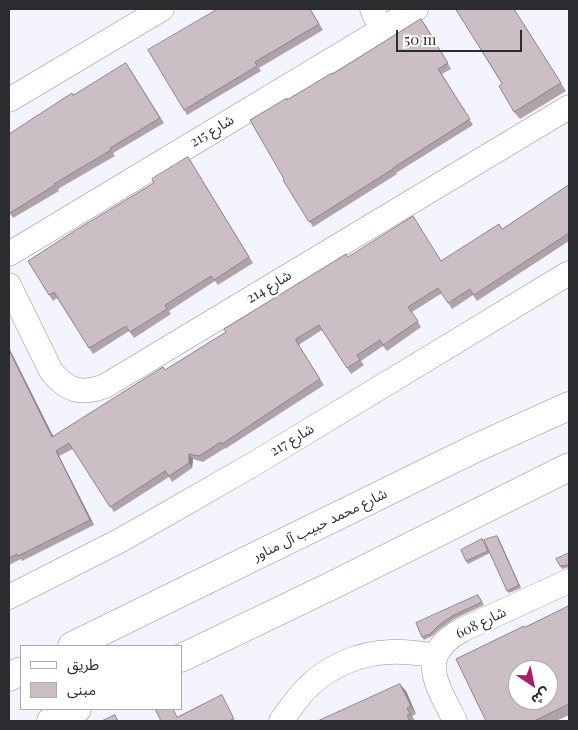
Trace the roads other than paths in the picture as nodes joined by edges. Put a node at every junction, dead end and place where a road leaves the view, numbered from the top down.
1 (162, 9) edge
2 (416, 9) edge
3 (377, 19) edge
4 (9, 100) edge
5 (569, 107) edge
6 (9, 254) edge
7 (569, 273) edge
8 (9, 285) edge
9 (569, 406) edge
10 (569, 467) edge
11 (569, 581) edge
12 (9, 597) edge
13 (74, 645) edge
14 (436, 656) junction
15 (182, 658) edge
16 (75, 710) edge
17 (52, 721) edge
18 (281, 721) edge
19 (455, 721) edge

1 - 4 street
2 - 3 street, شارع 215
3 - 6 street, شارع 215
5 - 8 street, شارع 214
7 - 12 street, شارع 217
9 - 13 main road, شارع محمد حبيب آل مناور
10 - 15 main road
11 - 14 street, شارع 608
14 - 18 street
14 - 19 street
16 - 17 main road

